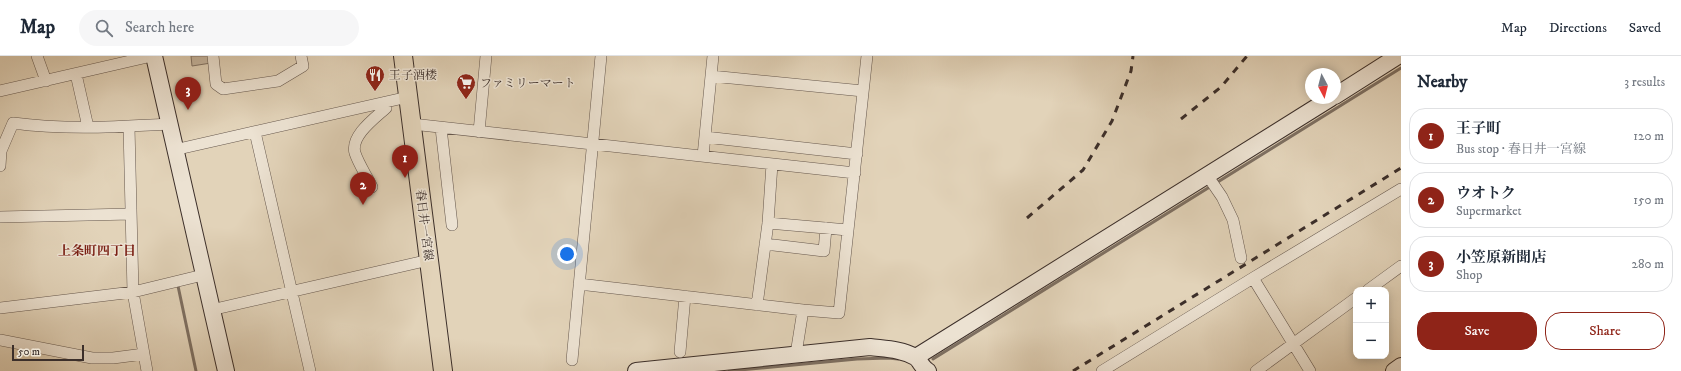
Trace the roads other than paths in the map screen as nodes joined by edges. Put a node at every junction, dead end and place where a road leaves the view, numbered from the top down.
1 (37, 56) edge
2 (153, 56) edge
3 (212, 56) edge
4 (301, 56) edge
5 (403, 56) edge
6 (486, 56) edge
7 (601, 56) edge
8 (713, 56) edge
9 (867, 56) edge
10 (1398, 56) edge
11 (76, 74) junction
12 (711, 76) junction
13 (46, 80) junction
14 (0, 91) edge
15 (863, 91) junction
16 (1341, 92) edge
17 (408, 97) junction
18 (385, 103) junction
19 (1322, 104) edge
20 (169, 124) junction
21 (412, 124) junction
22 (88, 127) junction
23 (129, 127) junction
24 (441, 128) junction
25 (255, 132) junction
26 (479, 132) junction
27 (704, 137) junction
28 (592, 144) junction
29 (174, 150) junction
30 (1, 151) edge
31 (857, 154) junction
32 (702, 156) junction
33 (772, 164) junction
34 (0, 166) edge
35 (855, 173) junction
36 (1211, 182) junction
37 (372, 187) dead end
38 (1401, 189) edge
39 (131, 214) junction
40 (0, 217) edge
41 (768, 223) junction
42 (452, 225) dead end
43 (826, 228) junction
44 (848, 230) junction
45 (765, 244) junction
46 (1241, 258) dead end
47 (429, 260) junction
48 (1401, 266) edge
49 (203, 275) junction
50 (1253, 278) junction
51 (579, 284) junction
52 (1372, 287) edge
53 (133, 292) junction
54 (291, 292) junction
55 (685, 296) junction
56 (1353, 300) edge
57 (758, 305) junction
58 (0, 308) edge
59 (211, 310) junction
60 (803, 310) junction
61 (0, 340) edge
62 (1292, 344) junction
63 (680, 352) dead end
64 (144, 354) junction
65 (796, 354) junction
66 (916, 357) junction
67 (572, 360) dead end
68 (1401, 366) edge
69 (147, 371) edge
70 (226, 371) edge
71 (310, 371) edge
72 (443, 371) edge
73 (636, 371) edge
74 (928, 371) edge
75 (1102, 371) edge
76 (1256, 371) edge
77 (1310, 371) edge
78 (1394, 371) edge

1 - 13 street
2 - 11 street
2 - 20 street
3 - 4 street
5 - 17 main road, 春日井一宮線
6 - 26 street
7 - 28 street
8 - 12 street
9 - 15 street
10 - 16 street
11 - 13 street
11 - 22 street
12 - 15 street
12 - 27 street
13 - 14 street
15 - 31 street
17 - 18 street
17 - 21 main road, 春日井一宮線
18 - 25 street
18 - 37 street
19 - 36 street
20 - 23 street
20 - 29 street
21 - 24 street
21 - 47 main road, 春日井一宮線
22 - 23 street
22 - 30 street
23 - 39 street
24 - 26 street
24 - 42 street
25 - 29 street
25 - 54 street
26 - 28 street
27 - 31 street
27 - 32 street
28 - 32 street
28 - 51 street
29 - 49 street
30 - 34 street
31 - 35 street
32 - 33 street
33 - 35 street
33 - 41 street
35 - 44 street
36 - 46 street
36 - 66 street
38 - 50 street
39 - 40 street
39 - 53 street
41 - 43 street
41 - 45 street
43 - 44 street
43 - 45 street
44 - 60 street
45 - 57 street
47 - 54 street
47 - 72 main road, 春日井一宮線
48 - 52 street
49 - 53 street
49 - 59 street
50 - 62 street
50 - 75 street
51 - 55 street
51 - 67 street
53 - 58 street
53 - 64 street
54 - 59 street
54 - 71 street
55 - 57 street
55 - 63 street
56 - 62 street
57 - 60 street
59 - 70 street
60 - 65 street
61 - 64 street
62 - 76 street
62 - 77 street
64 - 69 street
65 - 66 street
65 - 73 street
66 - 74 street
68 - 78 street

